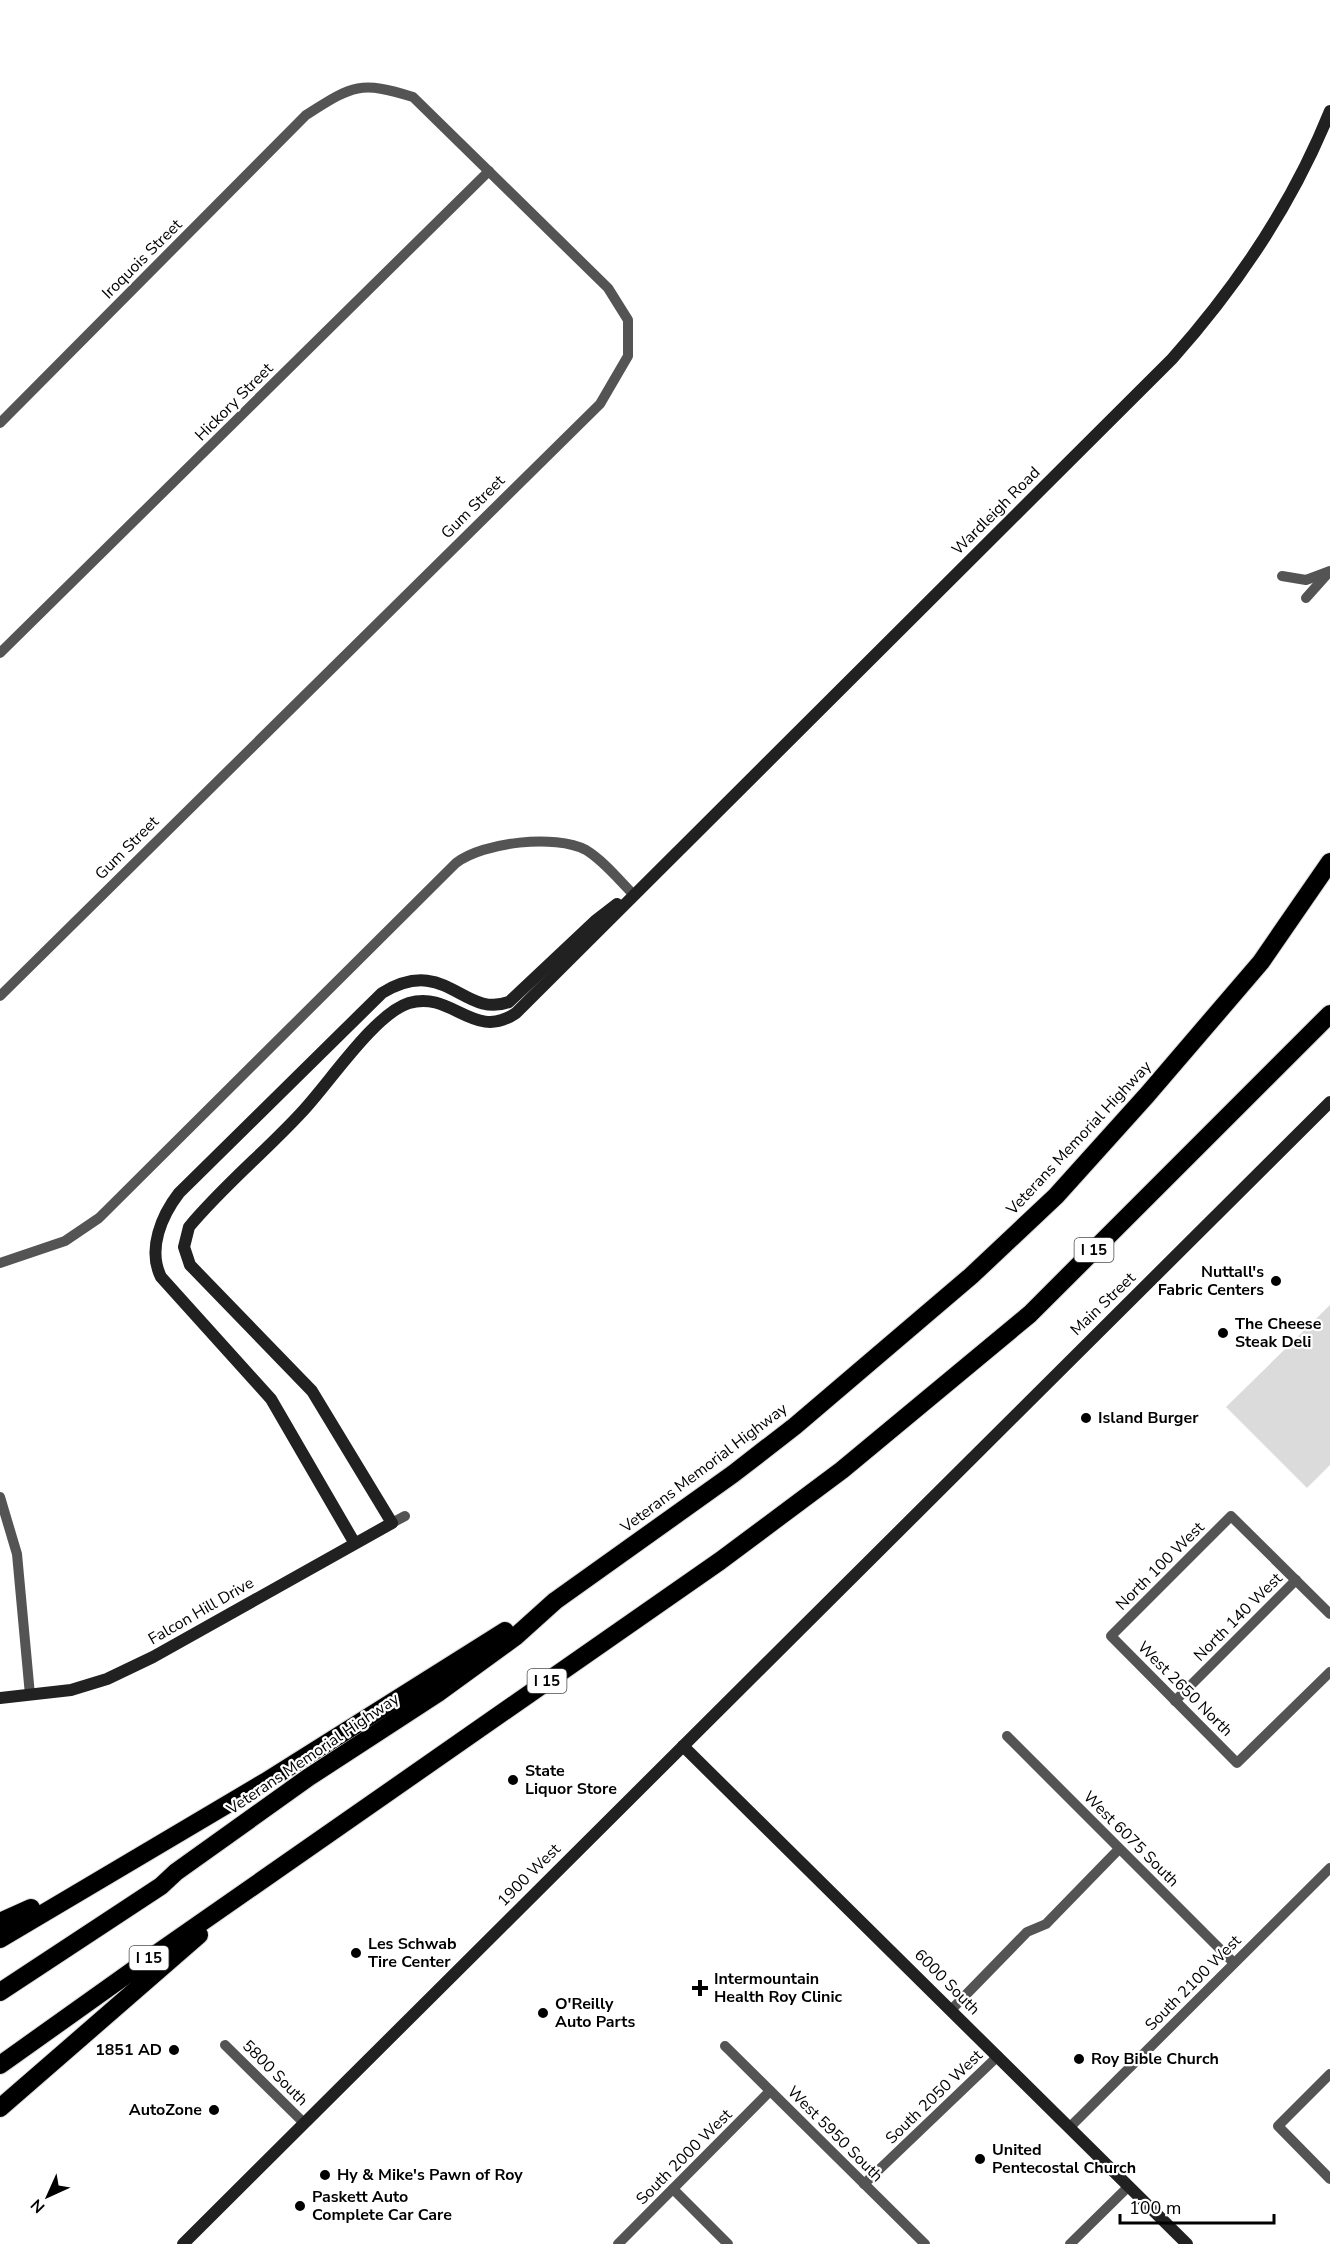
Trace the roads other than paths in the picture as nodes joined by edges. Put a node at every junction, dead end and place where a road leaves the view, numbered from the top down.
1 (1330, 111) edge
2 (306, 115) joint
3 (489, 171) junction
4 (0, 423) edge
5 (1330, 572) edge
6 (1282, 576) dead end
7 (1306, 598) dead end
8 (0, 653) edge
9 (1330, 862) edge
10 (633, 895) junction
11 (0, 996) edge
12 (1330, 1014) edge
13 (1330, 1102) edge
14 (0, 1263) edge
15 (0, 1497) edge
16 (405, 1516) dead end
17 (393, 1522) junction
18 (899, 1530) joint
19 (354, 1542) junction
20 (1296, 1580) junction
21 (555, 1601) junction
22 (1330, 1614) edge
23 (1111, 1636) joint
24 (1330, 1671) edge
25 (30, 1695) junction
26 (0, 1698) edge
27 (1175, 1701) junction
28 (1006, 1736) dead end
29 (683, 1746) junction
30 (1119, 1849) junction
31 (1330, 1868) edge
32 (94, 1881) junction
33 (249, 1889) junction
34 (0, 1922) edge
35 (0, 1939) edge
36 (1234, 1963) junction
37 (0, 1992) edge
38 (952, 2009) junction
39 (225, 2045) dead end
40 (725, 2046) dead end
41 (998, 2056) junction
42 (0, 2065) edge
43 (1330, 2074) edge
44 (771, 2091) junction
45 (0, 2108) edge
46 (304, 2123) junction
47 (1070, 2127) junction
48 (1330, 2178) edge
49 (864, 2184) junction
50 (1129, 2186) junction
51 (673, 2189) junction
52 (183, 2244) edge
53 (618, 2244) edge
54 (728, 2244) edge
55 (925, 2244) edge
56 (1070, 2244) edge
57 (1187, 2244) edge

1 - 10 main road, Wardleigh Road
2 - 3 street, Gum Street
2 - 4 street, Iroquois Street
3 - 8 street, Hickory Street
3 - 11 street, Gum Street
5 - 6 street
5 - 7 street
9 - 21 highway, Veterans Memorial Highway
10 - 14 street
10 - 17 main road
10 - 19 main road
12 - 33 highway, I 15
13 - 18 main road, Main Street
15 - 25 street
16 - 17 street, Falcon Hill Drive
17 - 19 main road, Falcon Hill Drive
18 - 29 main road, 1900 West
19 - 25 main road, Falcon Hill Drive
20 - 22 street
20 - 23 street, North 100 West
20 - 27 street, North 140 West
21 - 32 highway
21 - 37 highway, Veterans Memorial Highway
23 - 27 street, West 2650 North
24 - 27 street, West 2650 North
25 - 26 main road, Falcon Hill Drive
28 - 30 street, West 6075 South
29 - 38 main road, 6000 South
29 - 46 main road, 1900 West
30 - 36 street, West 6075 South
30 - 38 street
31 - 36 street, South 2100 West
32 - 34 highway
32 - 35 highway
33 - 42 highway, I 15
33 - 45 highway
36 - 47 street, South 2100 West
38 - 41 main road, 6000 South
39 - 46 street, 5800 South
40 - 44 street, West 5950 South
41 - 47 main road, 6000 South
41 - 49 street, South 2050 West
43 - 48 street
44 - 49 street, West 5950 South
44 - 51 street, South 2000 West
46 - 52 main road, 1900 West
47 - 50 main road, 6000 South
49 - 55 street, West 5950 South
50 - 56 street
50 - 57 main road, 6000 South
51 - 53 street, South 2000 West
51 - 54 street

